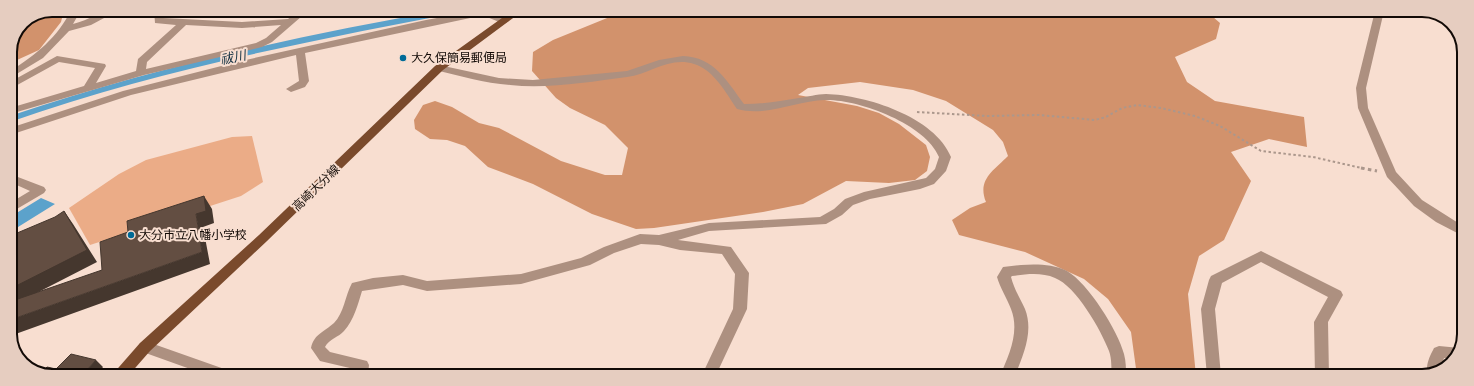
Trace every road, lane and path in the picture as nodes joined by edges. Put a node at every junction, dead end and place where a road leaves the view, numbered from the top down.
1 (72, 17) edge
2 (100, 17) edge
3 (158, 17) edge
4 (297, 17) edge
5 (460, 17) edge
6 (495, 17) edge
7 (510, 17) edge
8 (1379, 17) edge
9 (504, 21) junction
10 (291, 22) junction
11 (183, 23) junction
12 (65, 29) junction
13 (300, 50) junction
14 (439, 68) junction
15 (17, 70) edge
16 (141, 73) junction
17 (17, 82) edge
18 (88, 88) junction
19 (291, 89) dead end
20 (17, 109) edge
21 (896, 113) junction
22 (17, 130) edge
23 (1391, 174) junction
24 (17, 181) edge
25 (17, 205) edge
26 (1457, 229) edge
27 (659, 240) junction
28 (145, 348) junction
29 (1451, 353) edge
30 (1434, 366) edge
31 (125, 369) edge
32 (207, 369) edge
33 (362, 369) edge
34 (712, 369) edge
35 (1010, 369) edge
36 (1118, 369) edge
37 (1213, 369) edge
38 (1322, 369) edge

1 - 12 street
2 - 12 street
3 - 11 street
4 - 10 street
5 - 13 street
6 - 9 street
7 - 9 main road, 高崎大分線
8 - 23 street
9 - 14 main road, 高崎大分線
10 - 11 street
10 - 16 street
11 - 16 street
12 - 15 street
13 - 19 street
13 - 22 street
14 - 21 street
14 - 28 main road, 高崎大分線
16 - 18 street
17 - 18 street
18 - 20 street
21 - 23 path
21 - 27 street
23 - 26 street
24 - 25 street
27 - 33 street
27 - 34 street
28 - 31 main road, 高崎大分線
28 - 32 street
29 - 30 street
35 - 36 street
37 - 38 street

